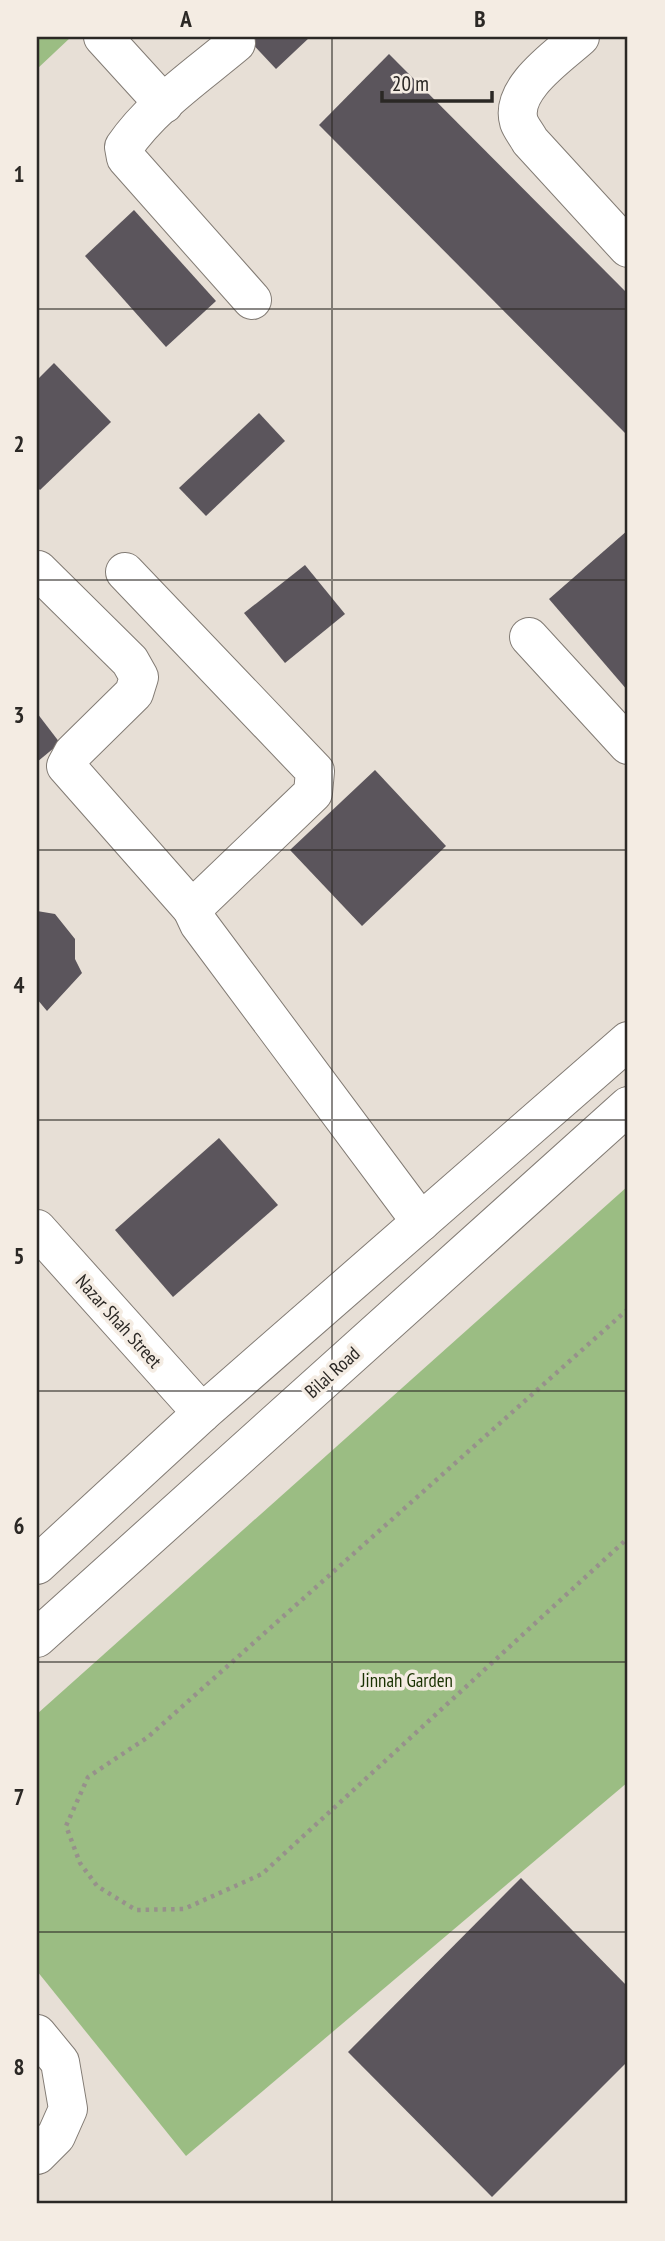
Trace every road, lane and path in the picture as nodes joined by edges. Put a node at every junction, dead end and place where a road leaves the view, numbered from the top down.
1 (103, 37) edge
2 (580, 37) edge
3 (236, 43) dead end
4 (164, 104) junction
5 (628, 247) edge
6 (252, 300) dead end
7 (37, 571) edge
8 (125, 572) dead end
9 (530, 637) dead end
10 (628, 745) edge
11 (192, 909) junction
12 (628, 1041) edge
13 (628, 1106) edge
14 (421, 1222) junction
15 (37, 1229) edge
16 (628, 1309) edge
17 (202, 1413) junction
18 (628, 1538) edge
19 (37, 1565) edge
20 (37, 1638) edge
21 (37, 2035) edge
22 (37, 2155) edge

1 - 4 main road
2 - 5 main road
3 - 4 main road
4 - 6 main road
7 - 11 main road
8 - 11 main road
9 - 10 main road
11 - 14 main road
12 - 14 main road
13 - 20 main road, Bilal Road
14 - 17 main road
15 - 17 main road, Nazar Shah Street
16 - 18 path
17 - 19 main road
21 - 22 main road

